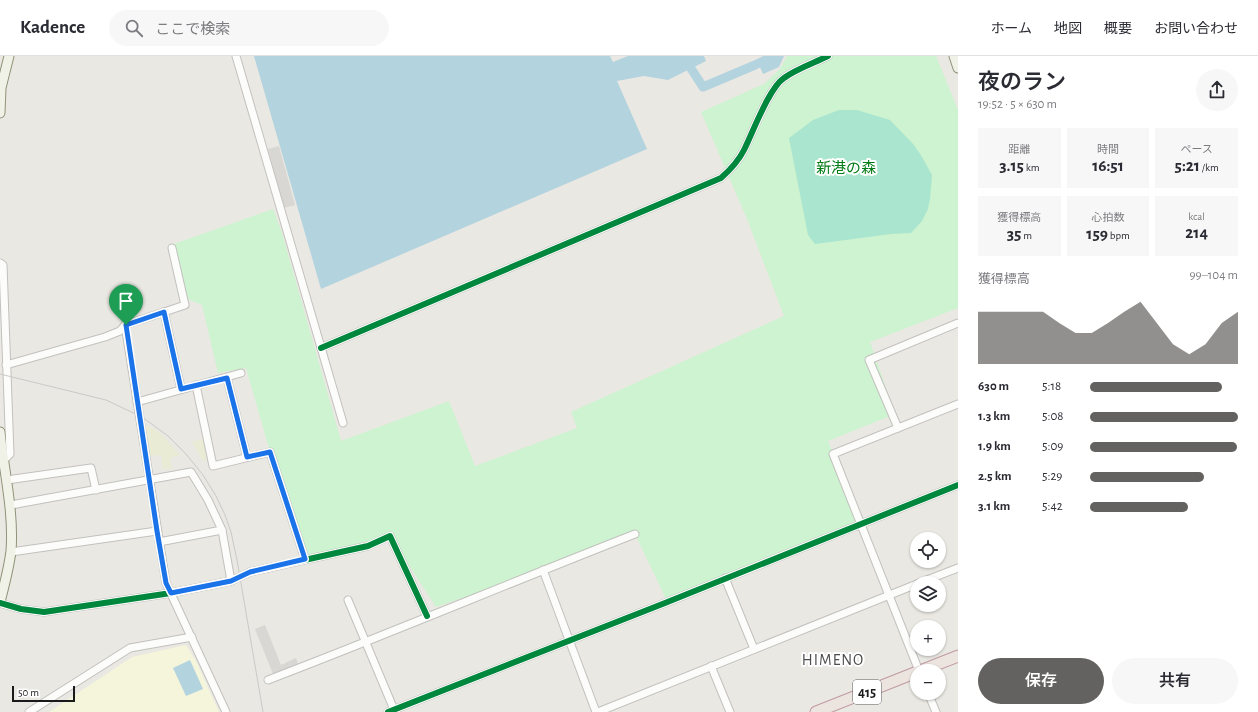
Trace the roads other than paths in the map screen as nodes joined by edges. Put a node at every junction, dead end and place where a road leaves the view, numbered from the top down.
1 (9, 56) edge
2 (236, 56) edge
3 (828, 56) edge
4 (954, 56) edge
5 (958, 68) edge
6 (0, 113) edge
7 (172, 248) dead end
8 (0, 263) edge
9 (164, 312) junction
10 (958, 323) edge
11 (126, 325) junction
12 (321, 348) junction
13 (6, 365) junction
14 (241, 373) dead end
15 (227, 378) junction
16 (196, 385) junction
17 (181, 389) junction
18 (137, 402) junction
19 (958, 404) edge
20 (343, 423) dead end
21 (898, 428) junction
22 (0, 432) edge
23 (247, 457) junction
24 (3, 461) junction
25 (7, 480) junction
26 (150, 480) junction
27 (958, 485) edge
28 (96, 490) junction
29 (11, 505) junction
30 (861, 524) junction
31 (222, 530) junction
32 (157, 531) junction
33 (635, 534) dead end
34 (159, 542) junction
35 (11, 552) junction
36 (305, 559) junction
37 (958, 568) edge
38 (543, 570) junction
39 (938, 576) edge
40 (725, 578) junction
41 (231, 581) junction
42 (910, 587) edge
43 (171, 593) junction
44 (889, 595) junction
45 (348, 600) dead end
46 (0, 603) edge
47 (427, 616) junction
48 (192, 637) junction
49 (569, 640) junction
50 (366, 643) junction
51 (754, 649) junction
52 (958, 656) edge
53 (916, 664) edge
54 (937, 664) edge
55 (710, 666) junction
56 (910, 675) edge
57 (268, 680) dead end
58 (931, 700) edge
59 (392, 711) edge
60 (29, 712) edge
61 (226, 712) edge
62 (597, 712) edge
63 (730, 712) edge
64 (816, 712) edge
65 (936, 712) edge

1 - 6 main road
2 - 12 street
3 - 12 street
4 - 5 main road
7 - 9 street
8 - 13 street
9 - 11 street
9 - 17 street
10 - 21 street
11 - 13 street
11 - 18 street
12 - 20 street
13 - 24 street
14 - 15 street
15 - 16 street
15 - 23 street
16 - 17 street
16 - 23 street
17 - 18 street
18 - 26 street
19 - 21 street
21 - 30 street
22 - 24 main road
23 - 36 street
24 - 25 main road
25 - 28 street
25 - 29 main road
26 - 28 street
26 - 31 street
26 - 32 street
27 - 30 street
28 - 29 street
29 - 35 main road
30 - 40 street
30 - 44 street
31 - 34 street
31 - 41 street
32 - 34 street
32 - 35 street
33 - 38 street
34 - 43 street
35 - 46 main road
36 - 41 street
36 - 47 street
37 - 39 street
38 - 47 street
38 - 49 street
40 - 49 street
40 - 51 street
41 - 43 street
42 - 44 street
43 - 46 street
43 - 48 street
44 - 51 street
44 - 53 street
45 - 50 street
47 - 50 street
48 - 60 street
48 - 61 street
49 - 59 street
49 - 62 street
50 - 57 street
50 - 59 street
51 - 55 street
52 - 54 highway, 415
55 - 62 street
55 - 63 street
56 - 64 highway, 415
58 - 65 street

